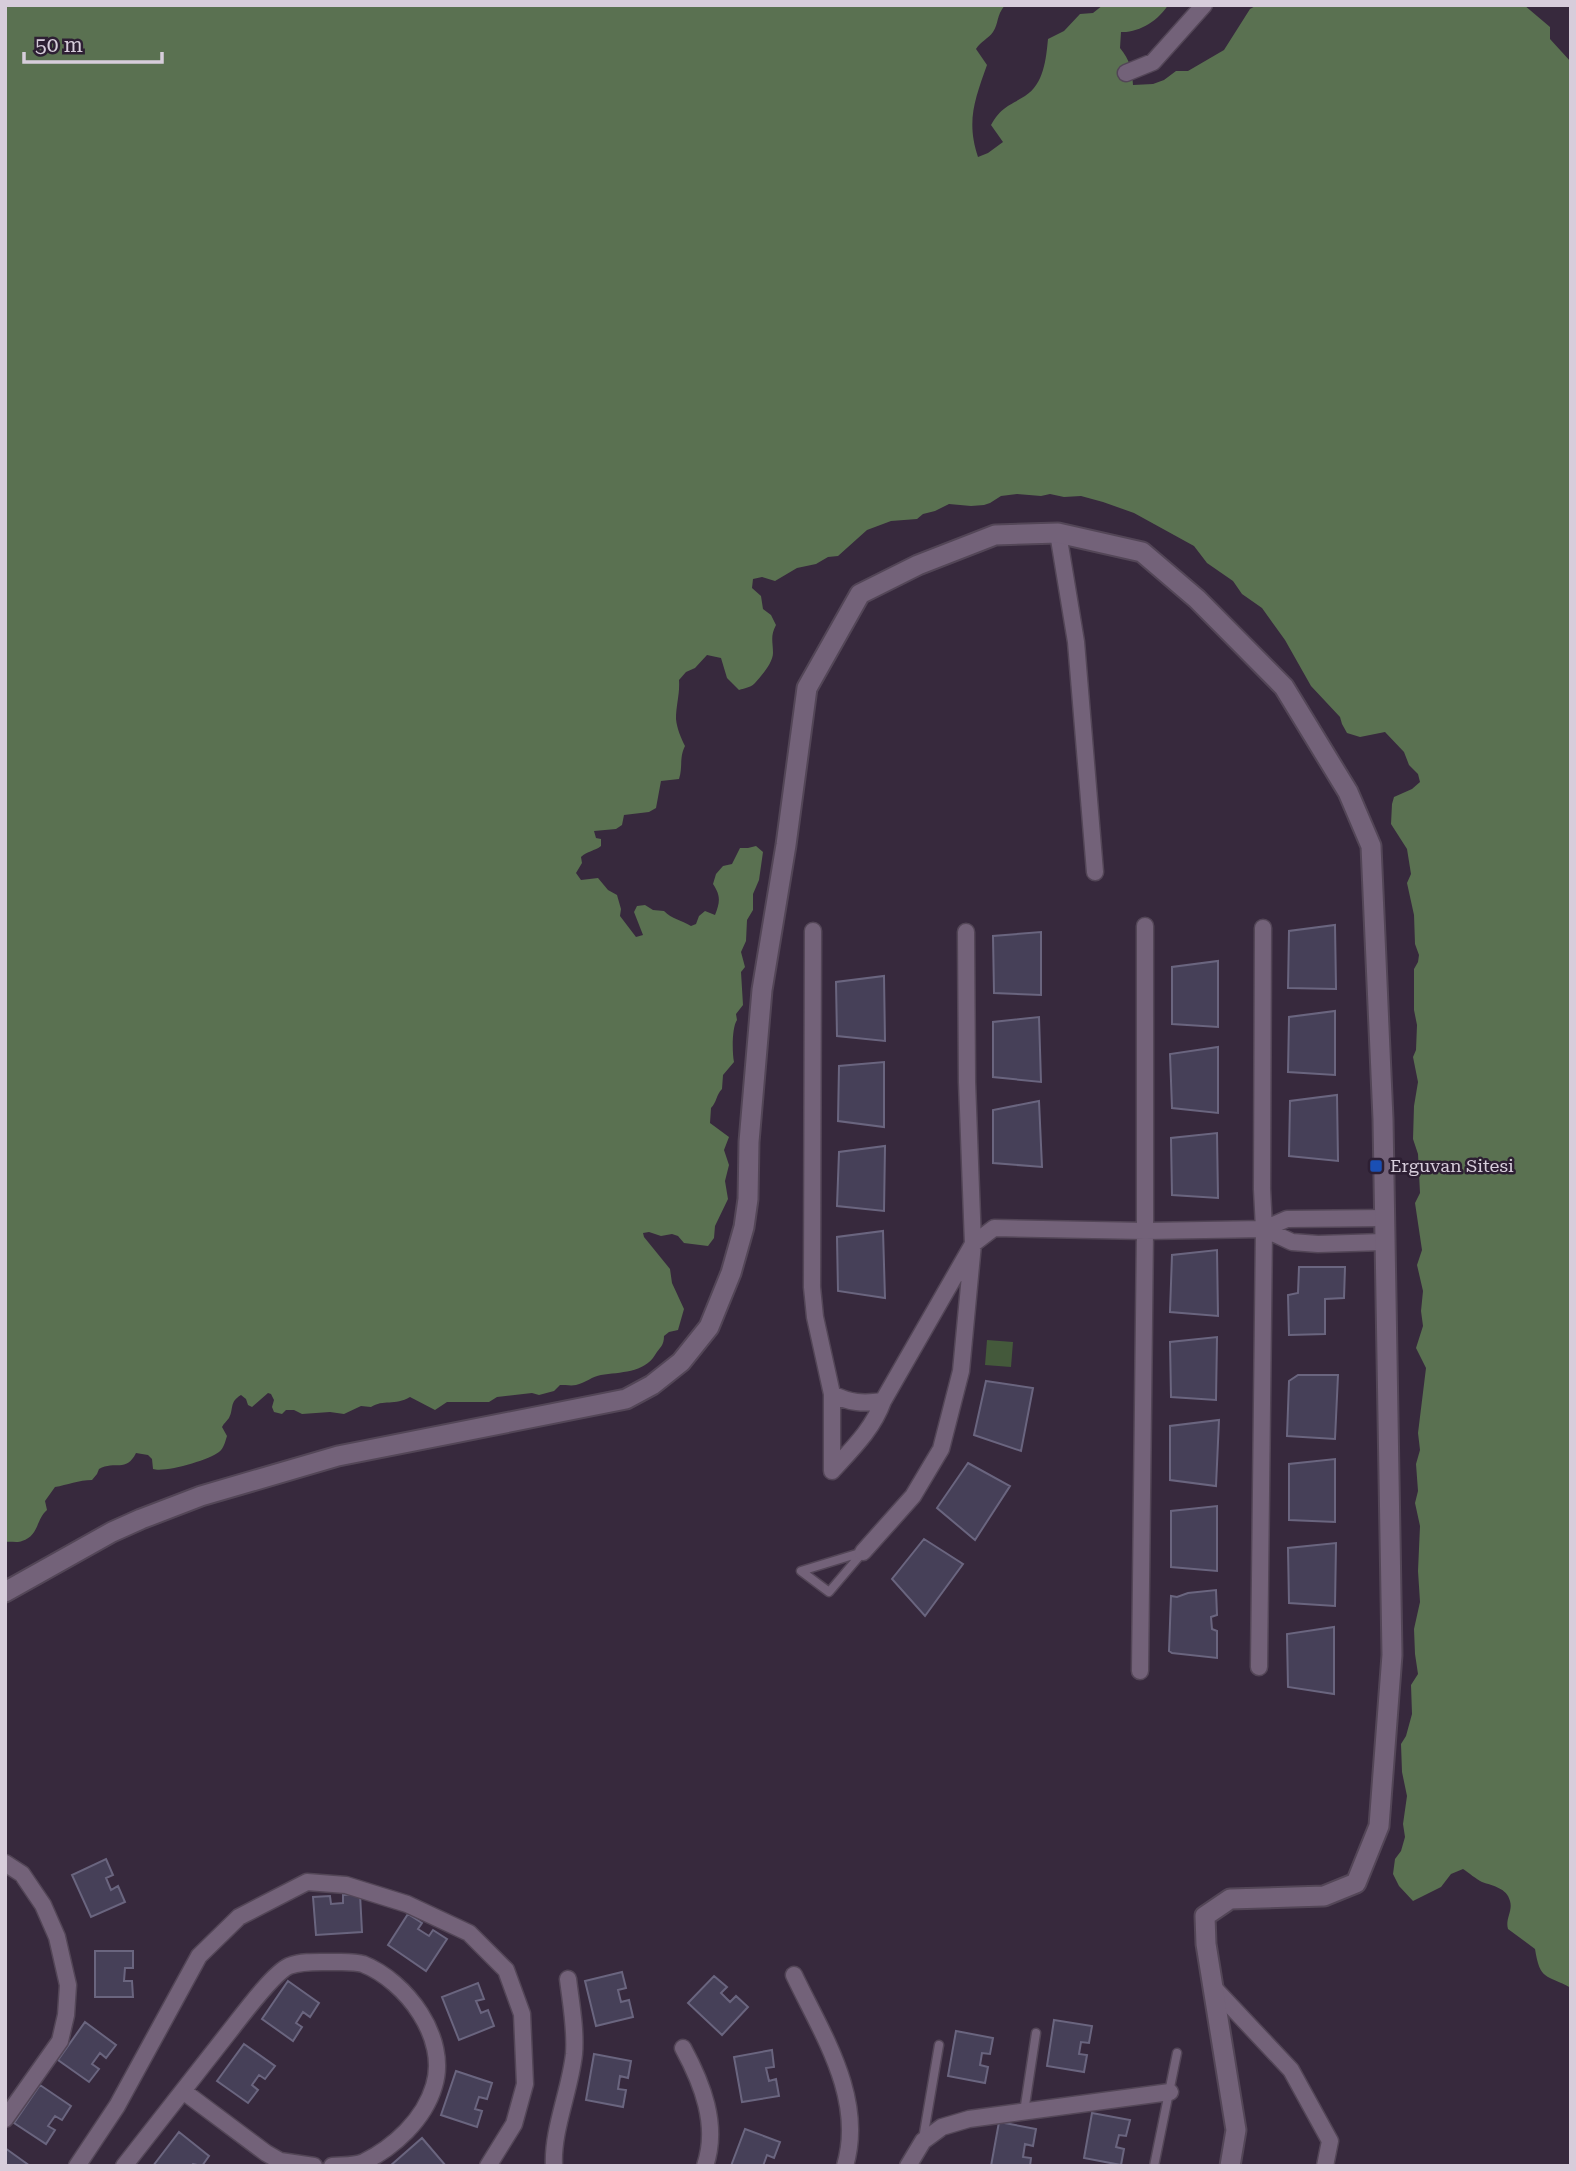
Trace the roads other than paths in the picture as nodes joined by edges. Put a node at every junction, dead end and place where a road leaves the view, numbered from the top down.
1 (1204, 5) edge
2 (1126, 73) dead end
3 (1058, 533) junction
4 (1095, 872) dead end
5 (1145, 926) dead end
6 (1263, 928) dead end
7 (813, 931) dead end
8 (966, 932) dead end
9 (1385, 1218) junction
10 (1265, 1229) junction
11 (1145, 1231) junction
12 (1384, 1242) junction
13 (973, 1244) junction
14 (832, 1394) junction
15 (883, 1401) junction
16 (863, 1552) junction
17 (5, 1592) edge
18 (1259, 1667) dead end
19 (1140, 1671) dead end
20 (5, 1863) edge
21 (794, 1975) dead end
22 (568, 1979) dead end
23 (1213, 1987) junction
24 (1036, 2034) dead end
25 (939, 2045) dead end
26 (682, 2048) dead end
27 (1177, 2053) dead end
28 (183, 2091) junction
29 (1170, 2092) junction
30 (1024, 2112) junction
31 (5, 2119) edge
32 (923, 2141) junction
33 (77, 2166) edge
34 (124, 2166) edge
35 (314, 2166) edge
36 (332, 2166) edge
37 (488, 2166) edge
38 (554, 2166) edge
39 (705, 2166) edge
40 (845, 2166) edge
41 (908, 2166) edge
42 (1154, 2166) edge
43 (1230, 2166) edge
44 (1325, 2166) edge

1 - 2 street
3 - 4 street
3 - 9 street
3 - 17 street
5 - 11 street
6 - 10 street
7 - 14 street
8 - 13 street
9 - 10 street
9 - 12 street
10 - 11 street
10 - 12 street
10 - 18 street
11 - 13 street
11 - 19 street
12 - 23 street
13 - 15 street
13 - 16 street
14 - 15 street
14 - 15 street
16 - 16 lane
20 - 31 street
21 - 40 street
22 - 38 street
23 - 43 street
23 - 44 street
24 - 30 lane
25 - 32 lane
26 - 39 street
27 - 29 lane
28 - 34 street
28 - 35 street
28 - 36 street
29 - 30 street
29 - 42 lane
30 - 32 street
32 - 41 street
33 - 37 street

